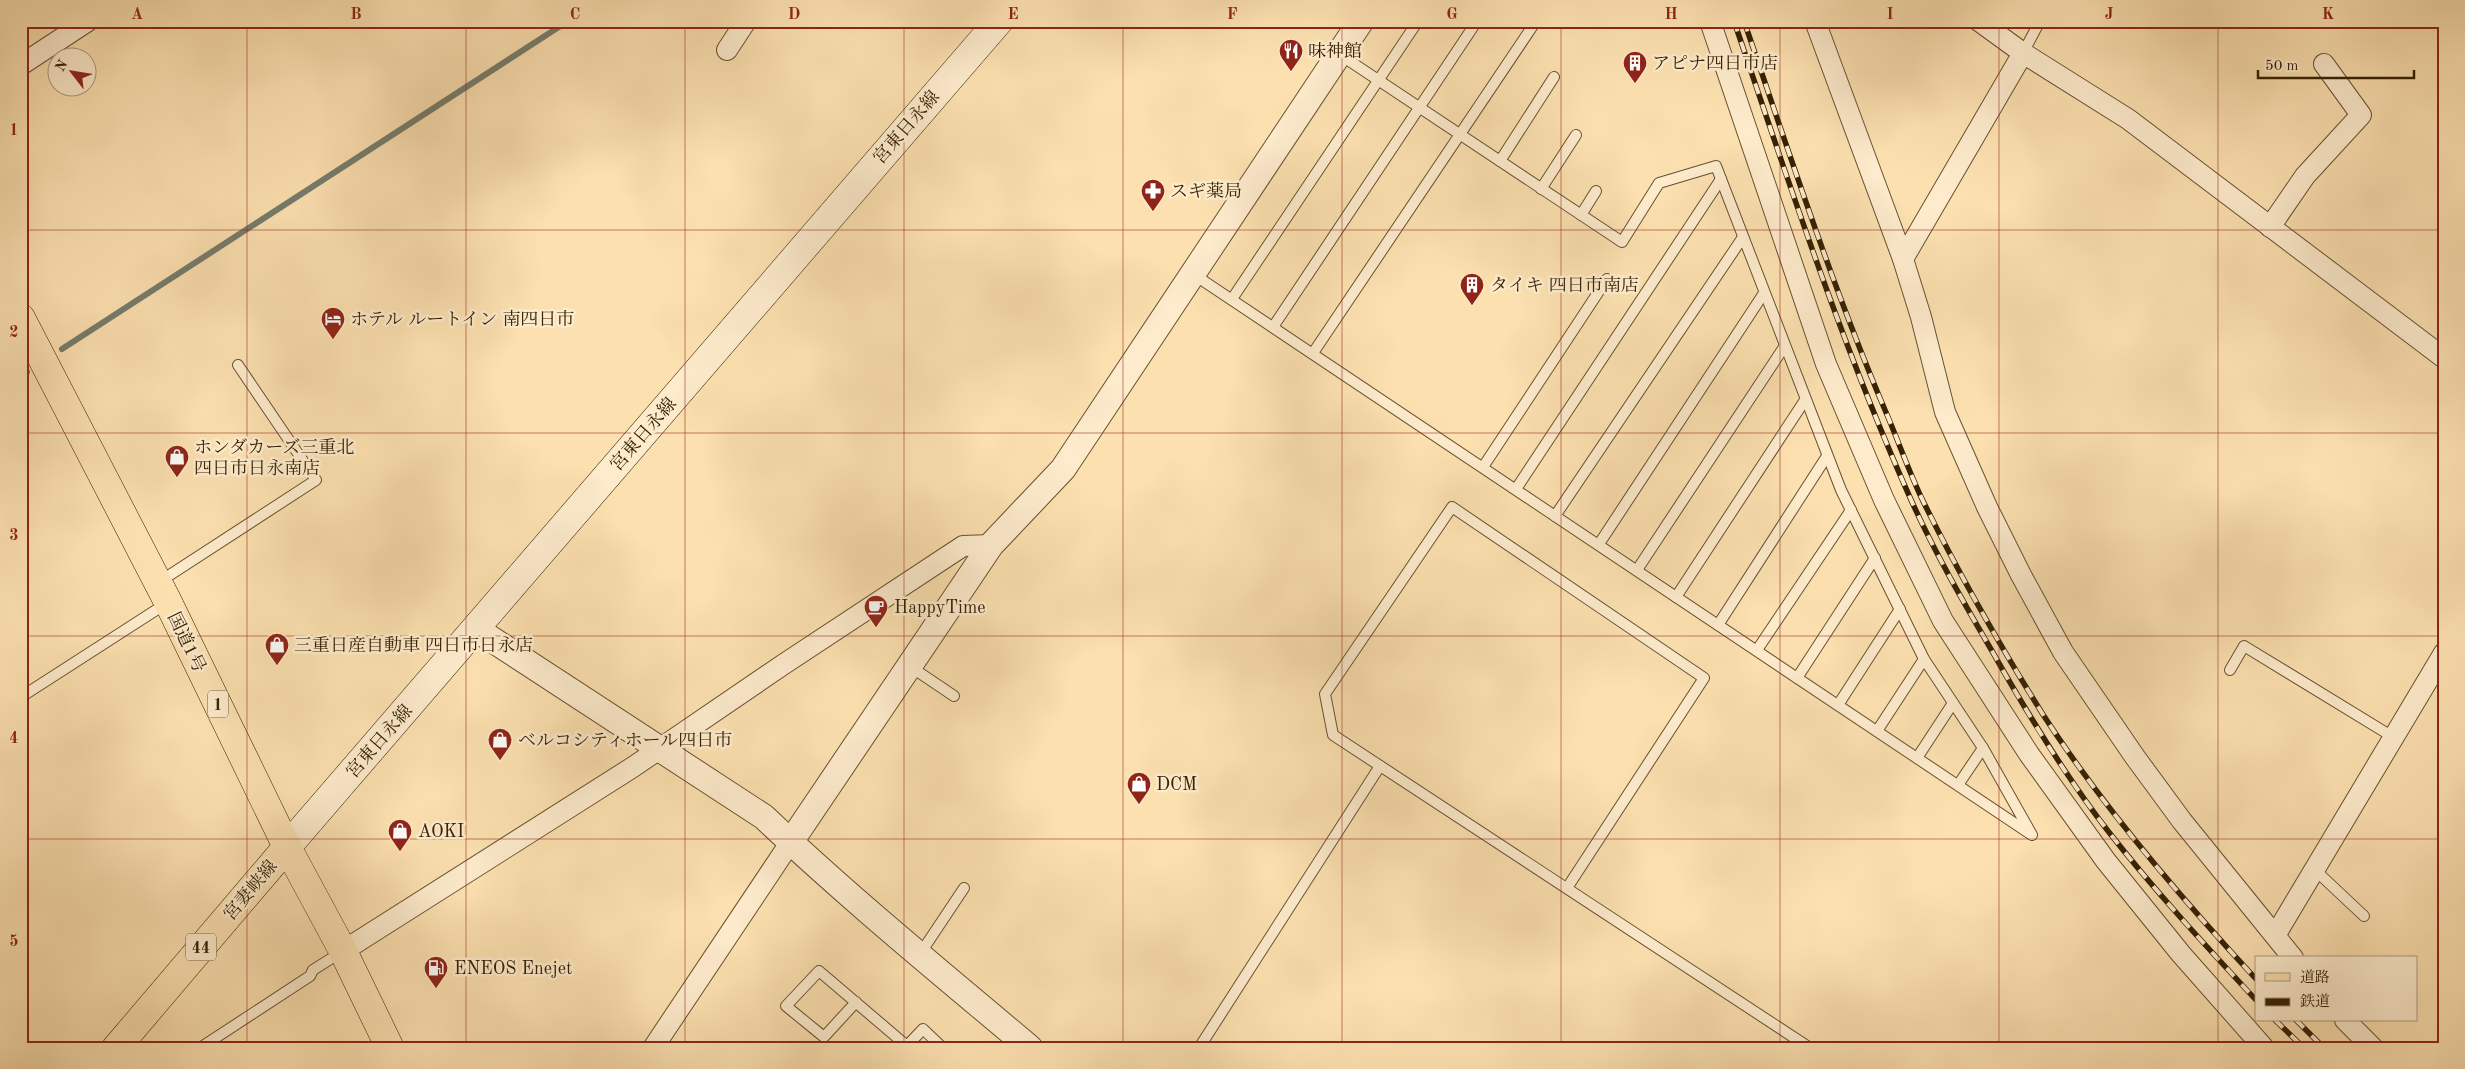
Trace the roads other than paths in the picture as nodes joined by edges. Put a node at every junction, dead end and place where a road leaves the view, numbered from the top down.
1 (88, 21) edge
2 (746, 21) edge
3 (1361, 21) edge
4 (1418, 21) edge
5 (1477, 21) edge
6 (1536, 21) edge
7 (1710, 21) edge
8 (1815, 21) edge
9 (1979, 21) edge
10 (2040, 21) edge
11 (997, 22) edge
12 (727, 50) dead end
13 (2023, 53) junction
14 (1339, 54) junction
15 (2324, 64) dead end
16 (21, 65) edge
17 (1554, 78) dead end
18 (1378, 80) junction
19 (1419, 107) junction
20 (1460, 134) junction
21 (1576, 135) dead end
22 (1500, 161) junction
23 (1721, 179) junction
24 (1541, 189) junction
25 (1596, 191) dead end
26 (1581, 215) junction
27 (2270, 227) junction
28 (1743, 237) junction
29 (1903, 259) junction
30 (1192, 274) junction
31 (1607, 279) dead end
32 (1764, 293) junction
33 (1232, 299) junction
34 (21, 318) edge
35 (1273, 327) junction
36 (1784, 347) junction
37 (1313, 354) junction
38 (2444, 358) edge
39 (238, 365) dead end
40 (1805, 400) junction
41 (1827, 456) junction
42 (1483, 467) junction
43 (1516, 489) junction
44 (1851, 510) junction
45 (1555, 516) junction
46 (1598, 544) junction
47 (991, 545) junction
48 (1875, 558) junction
49 (1637, 570) junction
50 (163, 592) junction
51 (1676, 597) junction
52 (1900, 609) junction
53 (1718, 625) junction
54 (476, 628) junction
55 (1757, 650) junction
56 (2444, 653) edge
57 (1924, 658) junction
58 (911, 667) junction
59 (2230, 670) dead end
60 (1797, 678) junction
61 (954, 696) dead end
62 (21, 697) edge
63 (1953, 703) junction
64 (1838, 705) junction
65 (1877, 731) junction
66 (2393, 737) junction
67 (659, 748) junction
68 (1982, 748) junction
69 (1917, 758) junction
70 (1380, 766) junction
71 (1958, 786) junction
72 (790, 843) junction
73 (287, 847) junction
74 (2314, 869) junction
75 (964, 888) dead end
76 (1567, 888) junction
77 (2364, 916) dead end
78 (2276, 934) junction
79 (343, 951) junction
80 (919, 955) junction
81 (2292, 956) edge
82 (856, 1002) junction
83 (2347, 1022) edge
84 (906, 1047) edge
85 (116, 1048) edge
86 (200, 1048) edge
87 (390, 1048) edge
88 (653, 1048) edge
89 (943, 1048) edge
90 (1030, 1048) edge
91 (1199, 1048) edge
92 (1810, 1048) edge
93 (2264, 1048) edge
94 (2373, 1048) edge

1 - 16 street
2 - 12 street
3 - 14 street
4 - 18 lane
5 - 19 lane
6 - 20 lane
7 - 93 street
8 - 29 street
9 - 13 street
10 - 13 lane
11 - 54 main road, 宮東日永線
13 - 27 street
13 - 29 street
14 - 18 lane
14 - 30 street
15 - 27 street
17 - 22 lane
18 - 19 lane
18 - 33 lane
19 - 20 lane
19 - 35 lane
20 - 22 lane
20 - 37 lane
21 - 24 lane
22 - 24 lane
23 - 26 lane
23 - 28 lane
23 - 43 lane
24 - 26 lane
25 - 26 lane
27 - 38 street
28 - 32 lane
28 - 45 lane
29 - 78 street
30 - 33 lane
30 - 47 street
31 - 42 lane
32 - 36 lane
32 - 46 lane
33 - 35 lane
34 - 50 main road, 国道1号 / 1
35 - 37 lane
36 - 40 lane
36 - 49 lane
37 - 42 lane
39 - 50 lane
40 - 41 lane
40 - 51 lane
41 - 44 lane
41 - 53 lane
42 - 43 lane
43 - 45 lane
44 - 48 lane
44 - 55 lane
45 - 46 lane
46 - 49 lane
47 - 58 street
47 - 67 street
48 - 52 lane
48 - 60 lane
49 - 51 lane
50 - 62 lane
50 - 73 main road, 国道1号 / 1
51 - 53 lane
52 - 57 lane
52 - 64 lane
53 - 55 lane
54 - 67 street
54 - 73 main road, 宮東日永線
55 - 60 lane
56 - 66 street
57 - 63 lane
57 - 65 lane
58 - 61 lane
58 - 72 street
59 - 66 lane
60 - 64 lane
63 - 68 lane
63 - 69 lane
64 - 65 lane
65 - 69 lane
66 - 74 street
67 - 72 street
67 - 79 street
68 - 71 lane
68 - 71 lane
69 - 71 lane
70 - 76 lane
70 - 76 lane
70 - 91 lane
72 - 80 street
72 - 88 street
73 - 79 main road, 国道1号 / 1
73 - 85 main road, 宮妻峡線 / 44
74 - 77 lane
74 - 78 street
75 - 80 lane
76 - 92 lane
78 - 81 street
79 - 86 lane
79 - 87 main road, 国道1号 / 1
80 - 90 street
82 - 82 lane
82 - 84 lane
83 - 94 street
84 - 89 lane

